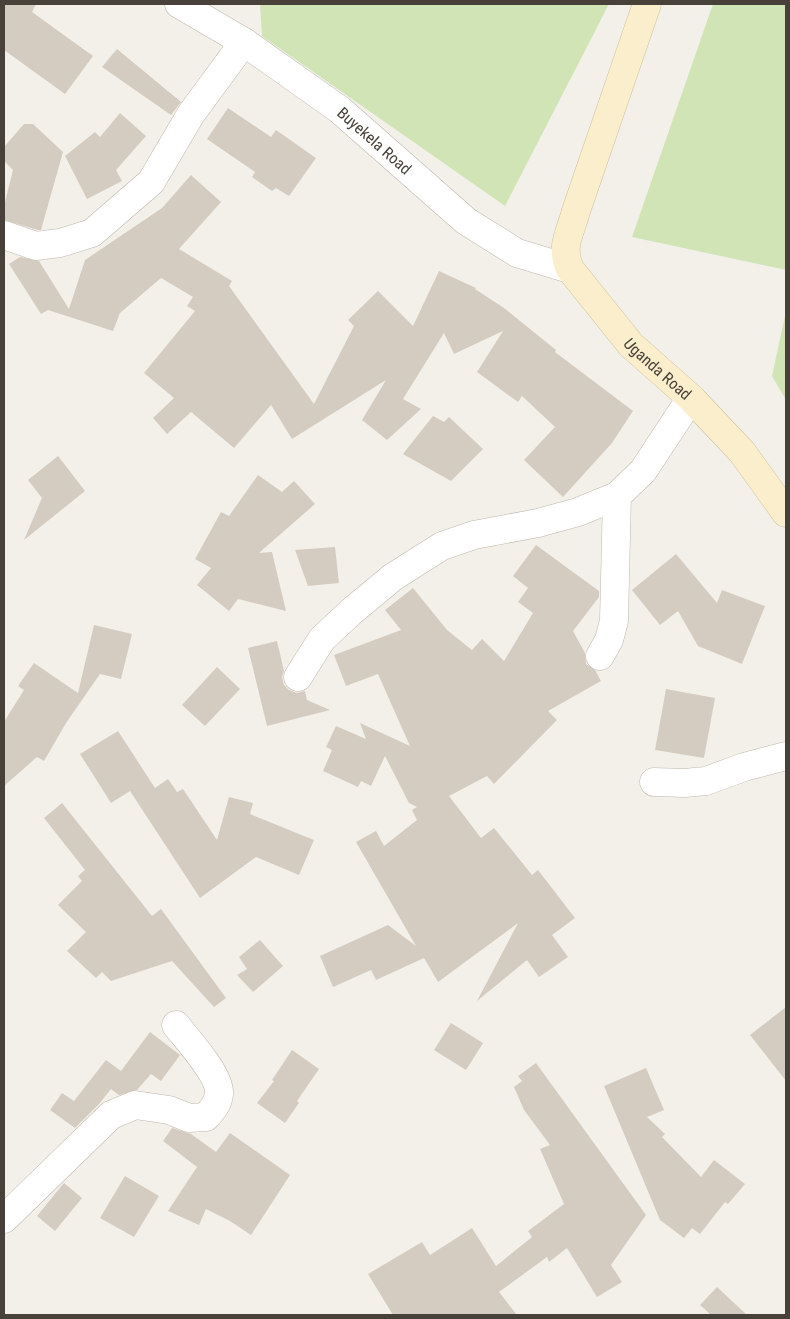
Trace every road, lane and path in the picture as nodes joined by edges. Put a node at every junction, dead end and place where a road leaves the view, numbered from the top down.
1 (179, 4) edge
2 (647, 4) edge
3 (244, 42) junction
4 (4, 235) edge
5 (570, 269) junction
6 (691, 398) junction
7 (617, 496) junction
8 (786, 513) edge
9 (600, 656) dead end
10 (298, 677) dead end
11 (786, 756) edge
12 (654, 782) dead end
13 (176, 1025) dead end
14 (4, 1219) edge

1 - 3 street, Buyekela Road
2 - 5 main road
3 - 4 street
3 - 5 street, Buyekela Road
5 - 6 main road, Uganda Road
6 - 7 street
6 - 8 main road, Uganda Road
7 - 9 street
7 - 10 street
11 - 12 street
13 - 14 street

